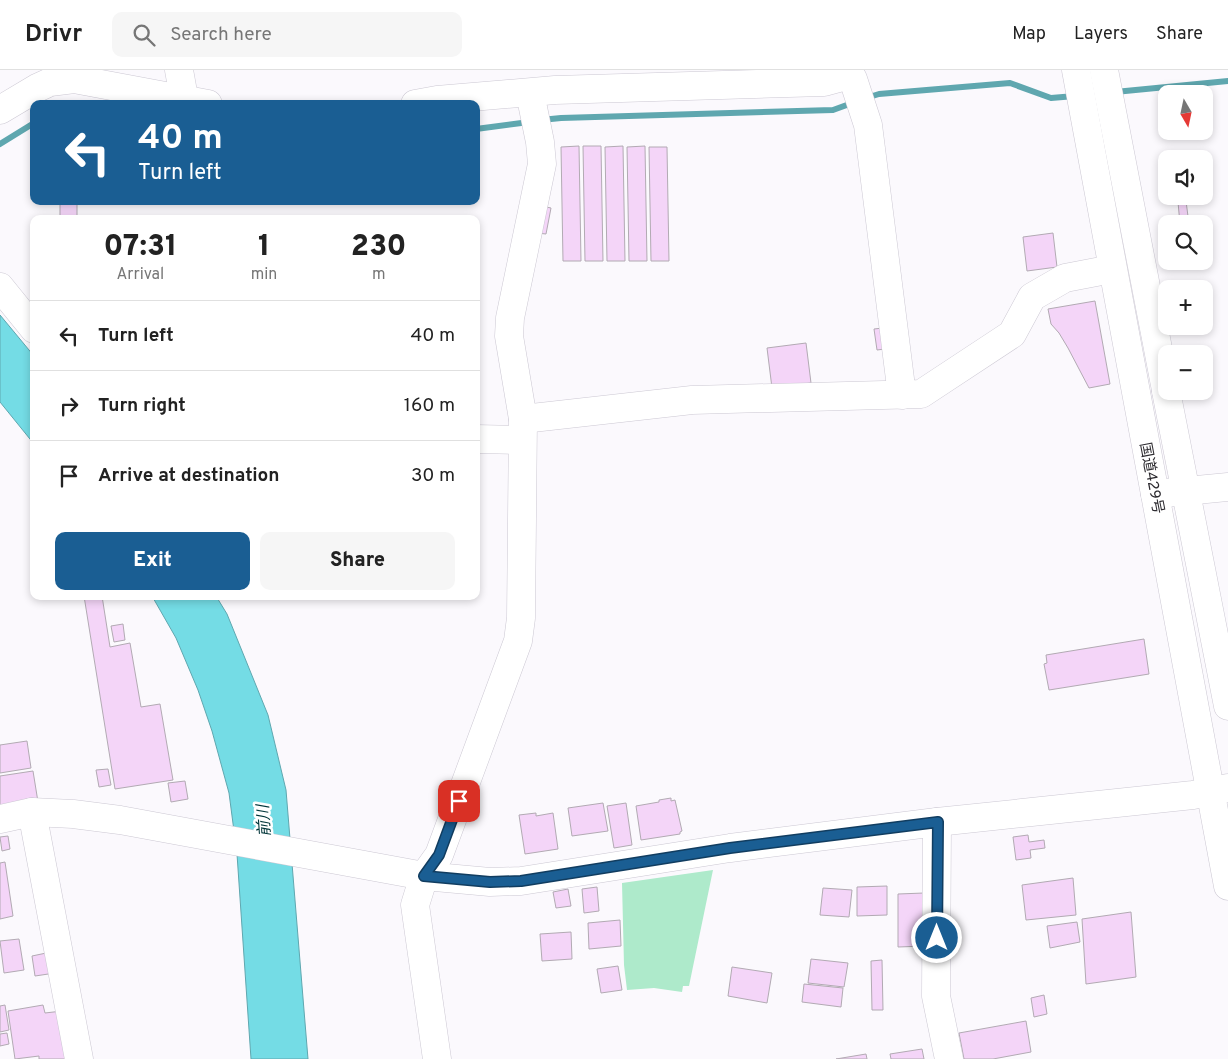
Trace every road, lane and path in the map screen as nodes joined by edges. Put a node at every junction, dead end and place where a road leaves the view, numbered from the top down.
1 (179, 70) edge
2 (1076, 70) edge
3 (1104, 70) edge
4 (656, 78) edge
5 (531, 97) junction
6 (191, 100) edge
7 (195, 100) edge
8 (437, 100) edge
9 (0, 110) edge
10 (1112, 269) junction
11 (0, 287) edge
12 (30, 324) edge
13 (1158, 349) edge
14 (902, 395) junction
15 (1168, 400) edge
16 (522, 430) junction
17 (480, 438) edge
18 (1228, 487) edge
19 (1186, 491) junction
20 (1155, 494) junction
21 (1228, 706) edge
22 (1219, 790) edge
23 (32, 812) junction
24 (0, 819) edge
25 (938, 822) junction
26 (424, 876) junction
27 (1228, 886) edge
28 (79, 1059) edge
29 (437, 1059) edge
30 (949, 1059) edge

1 - 7 main road
2 - 10 main road, 国道429号
3 - 13 main road, 国道429号
4 - 5 main road
4 - 14 main road
5 - 8 main road
5 - 16 main road
6 - 9 main road
10 - 14 main road
10 - 20 main road, 国道429号
11 - 12 main road
14 - 16 main road
15 - 19 main road, 国道429号
16 - 17 main road
16 - 26 main road
18 - 19 main road
19 - 20 main road
19 - 21 main road, 国道429号
20 - 22 main road, 国道429号
22 - 25 main road
22 - 27 main road, 国道429号
23 - 24 main road
23 - 26 main road
23 - 28 main road
25 - 26 main road
25 - 30 main road
26 - 29 main road

